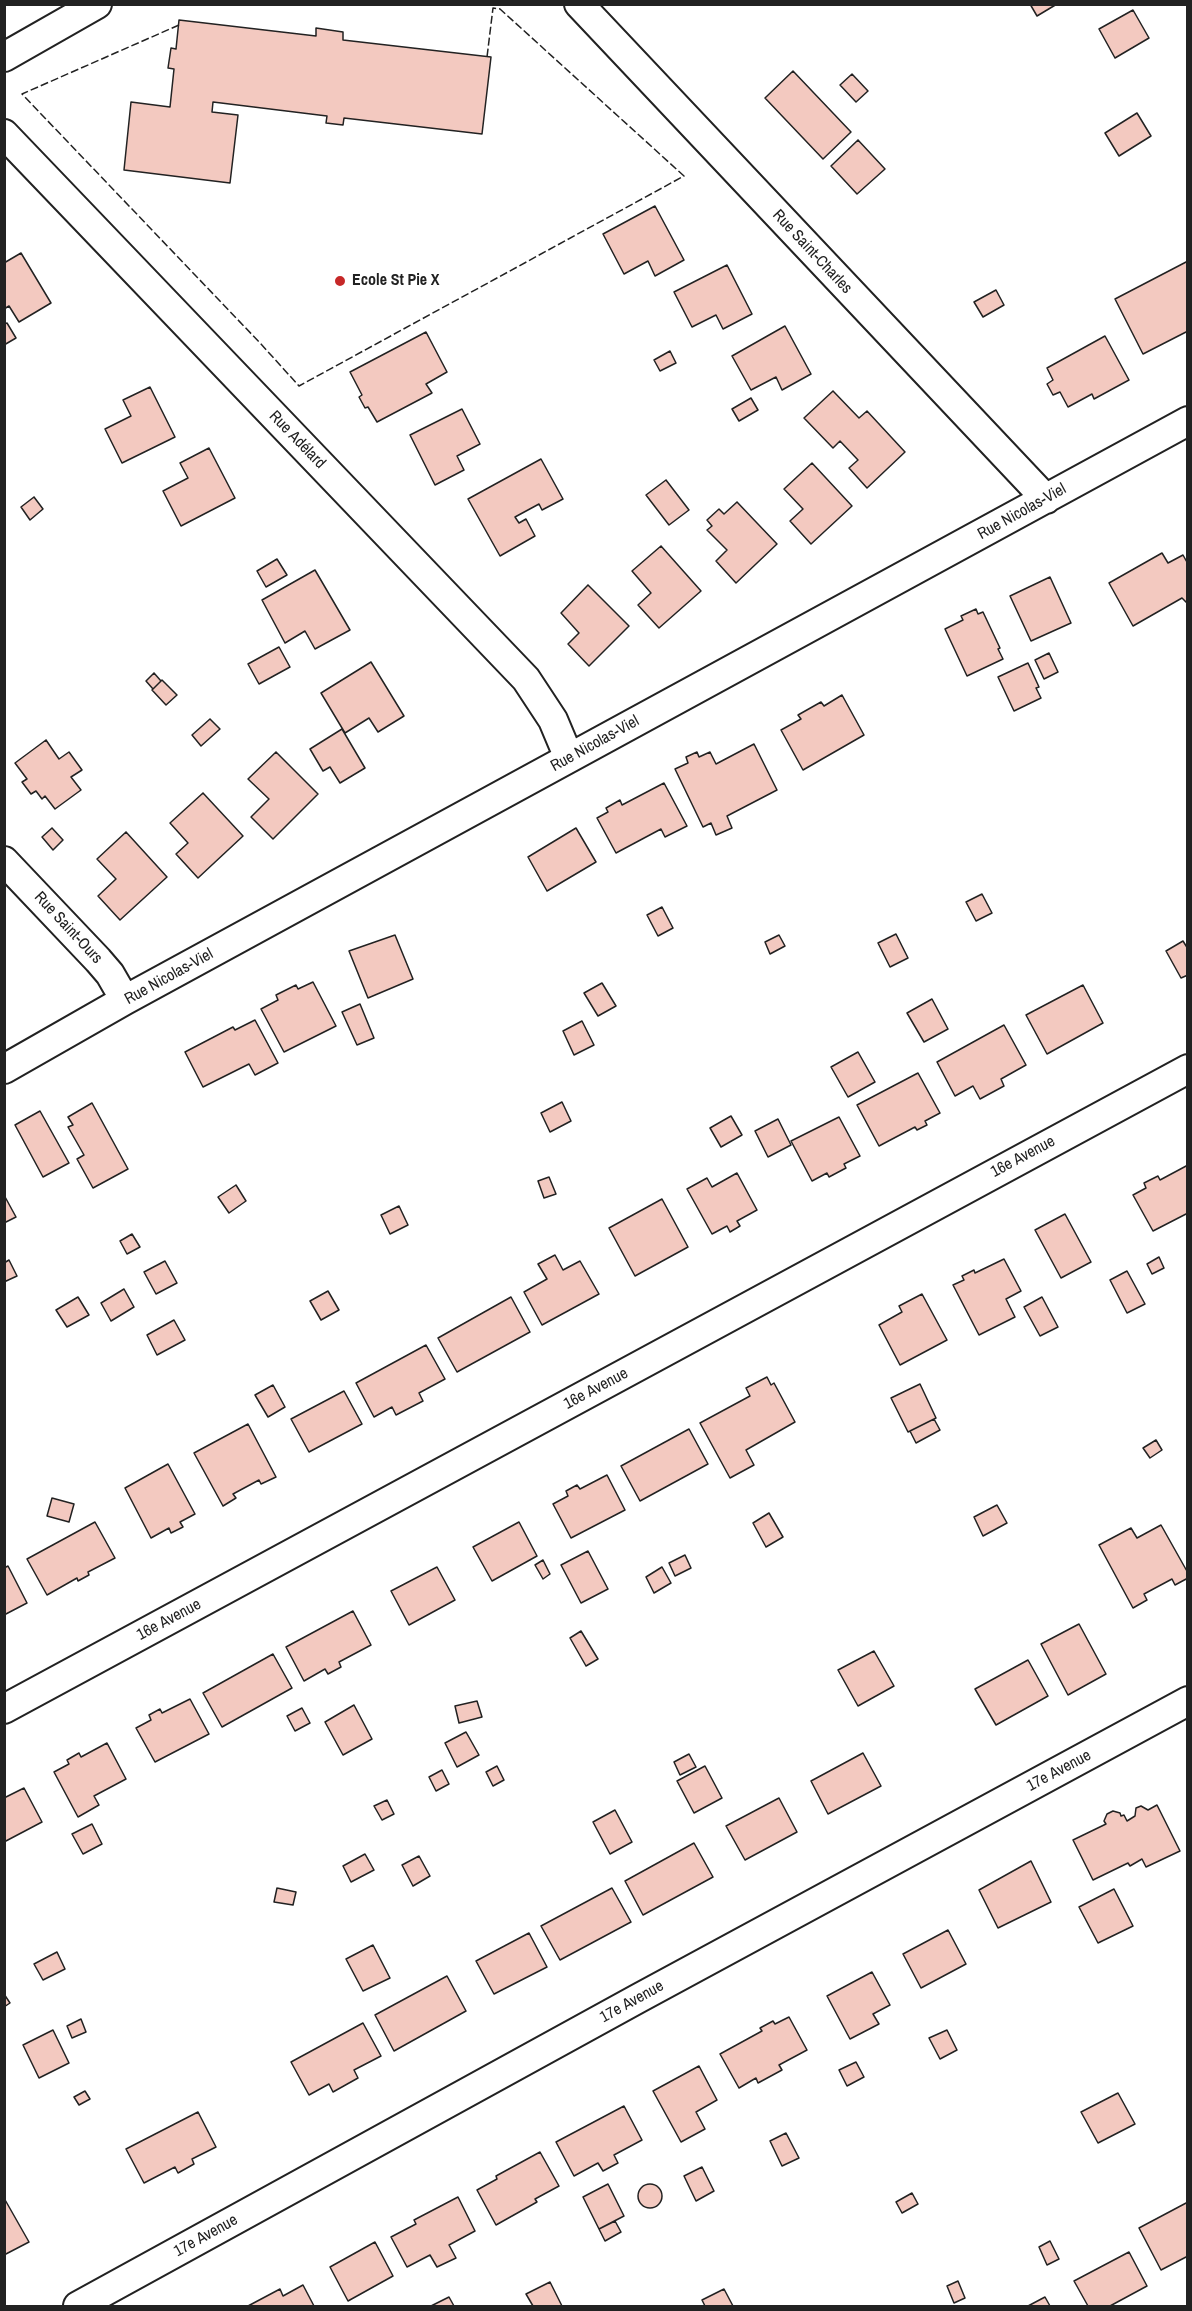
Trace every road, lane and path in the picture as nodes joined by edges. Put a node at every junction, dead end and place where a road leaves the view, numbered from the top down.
1 (97, 4) edge
2 (579, 4) edge
3 (4, 57) edge
4 (4, 134) edge
5 (1188, 421) edge
6 (1046, 499) junction
7 (569, 758) junction
8 (4, 861) edge
9 (125, 1000) junction
10 (4, 1069) edge
11 (1188, 1069) edge
12 (1188, 1701) edge
13 (4, 1710) edge
14 (78, 2307) edge

1 - 3 street
2 - 6 street, Rue Saint-Charles
4 - 7 street, Rue Adélard
5 - 6 street, Rue Nicolas-Viel
6 - 7 street, Rue Nicolas-Viel
7 - 9 street, Rue Nicolas-Viel
8 - 9 street, Rue Saint-Ours
9 - 10 street, Rue Nicolas-Viel
11 - 13 street, 16e Avenue
12 - 14 street, 17e Avenue

